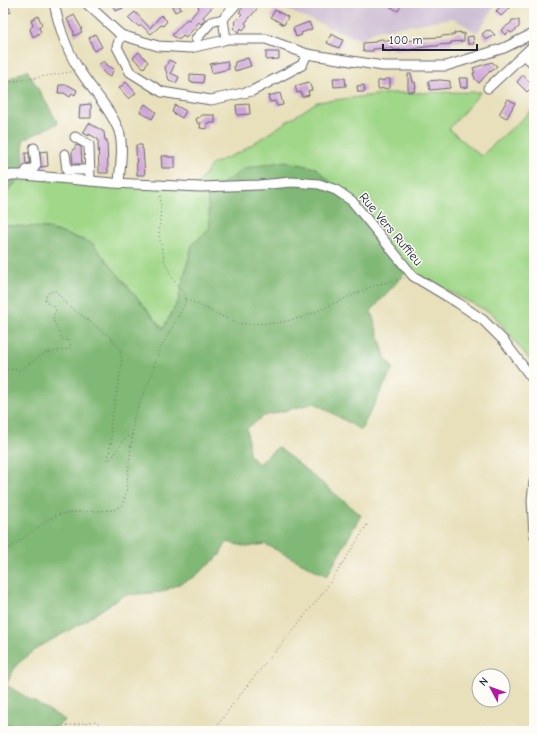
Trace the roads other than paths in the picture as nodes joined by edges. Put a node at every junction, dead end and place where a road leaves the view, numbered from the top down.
1 (54, 3) edge
2 (86, 3) edge
3 (236, 3) edge
4 (223, 19) junction
5 (534, 34) edge
6 (121, 35) junction
7 (196, 39) dead end
8 (226, 39) junction
9 (534, 45) edge
10 (307, 54) junction
11 (524, 55) junction
12 (534, 64) edge
13 (488, 88) dead end
14 (76, 137) dead end
15 (34, 148) dead end
16 (65, 154) dead end
17 (89, 170) junction
18 (24, 175) junction
19 (3, 178) edge
20 (90, 180) junction
21 (119, 183) junction
22 (534, 381) edge
23 (534, 482) edge
24 (534, 535) edge

1 - 21 street
2 - 6 street
3 - 4 street
4 - 7 street
4 - 8 street
5 - 10 street
6 - 8 street
6 - 10 street
8 - 10 street
9 - 11 street
11 - 12 street
11 - 13 street
14 - 17 street
15 - 18 street
16 - 17 street
17 - 20 street
18 - 19 street, Rue Vers Ruffieu
18 - 20 street, Rue Vers Ruffieu
20 - 21 street, Rue Vers Ruffieu
21 - 22 street, Rue Vers Ruffieu
23 - 24 street

